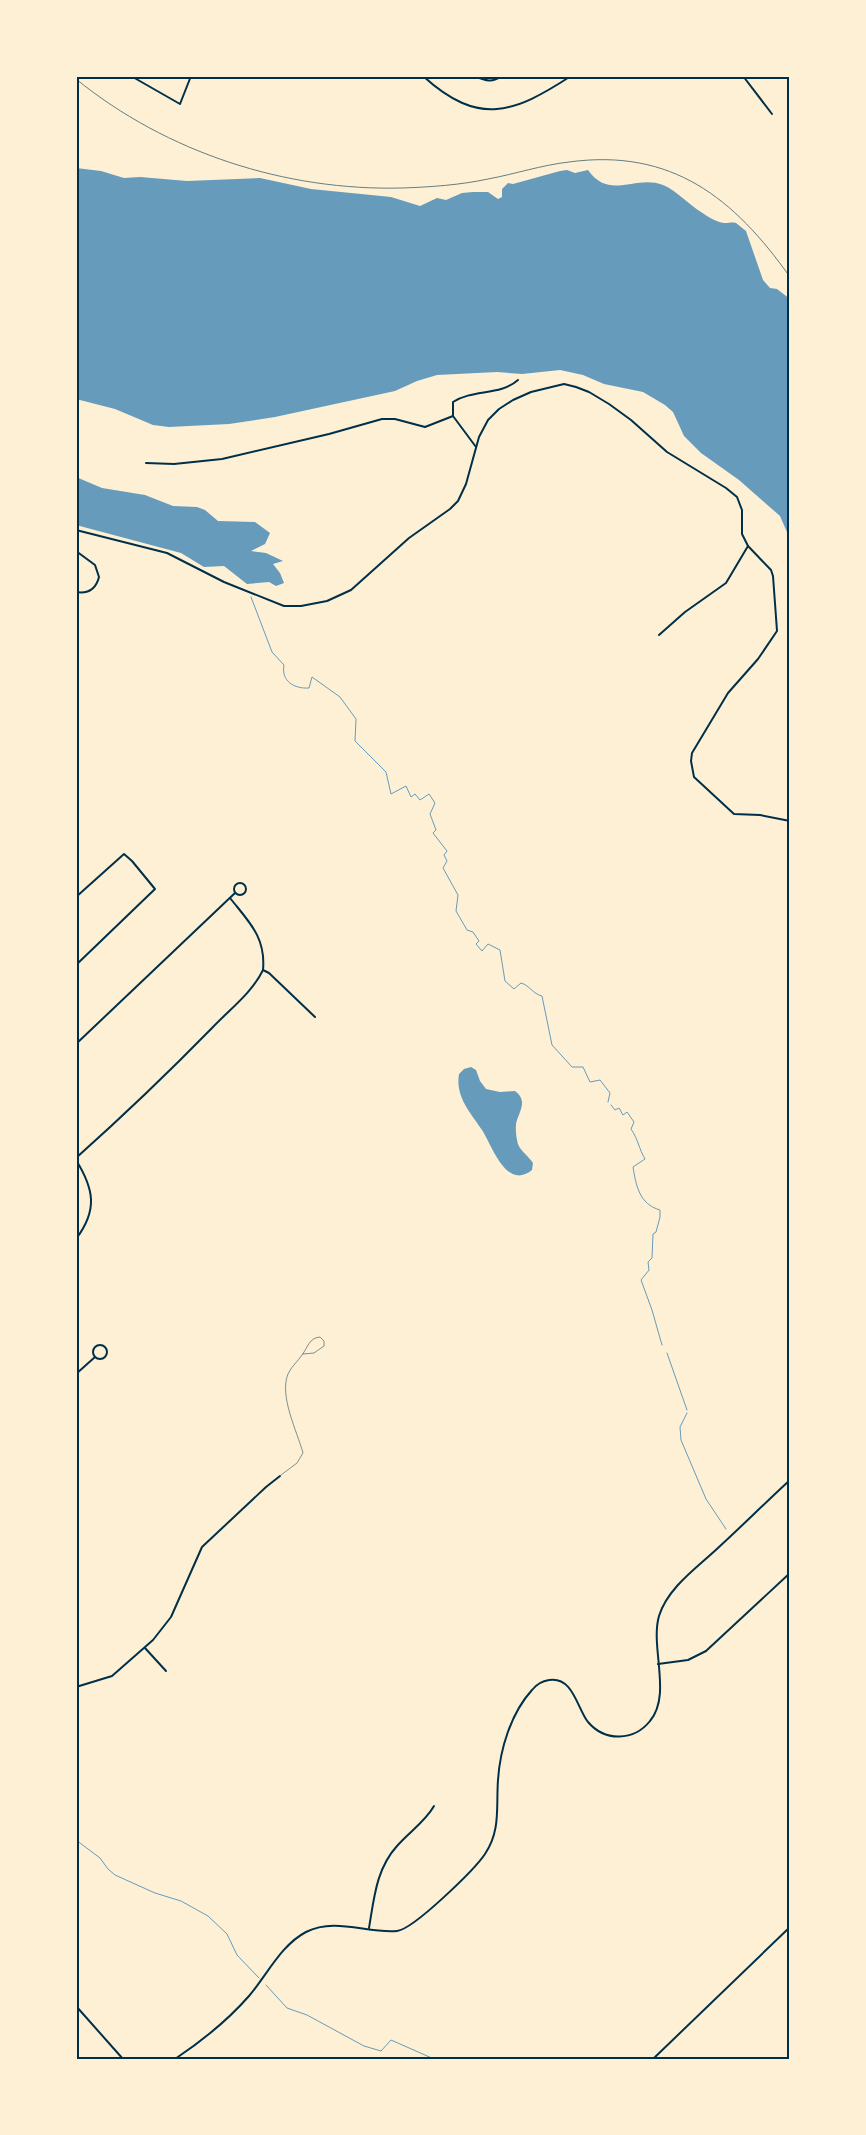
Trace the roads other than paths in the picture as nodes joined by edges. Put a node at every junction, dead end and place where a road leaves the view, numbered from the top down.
1 (131, 76) edge
2 (191, 76) edge
3 (423, 76) edge
4 (475, 76) edge
5 (502, 76) edge
6 (571, 76) edge
7 (135, 77) edge
8 (744, 77) edge
9 (772, 114) dead end
10 (518, 380) dead end
11 (453, 416) junction
12 (476, 447) junction
13 (146, 463) dead end
14 (76, 530) edge
15 (748, 546) junction
16 (76, 551) edge
17 (76, 592) edge
18 (659, 635) dead end
19 (790, 822) edge
20 (235, 894) junction
21 (76, 897) edge
22 (230, 898) junction
23 (76, 965) edge
24 (263, 970) junction
25 (315, 1017) dead end
26 (76, 1044) edge
27 (76, 1159) edge
28 (76, 1239) edge
29 (303, 1354) junction
30 (95, 1357) junction
31 (76, 1374) edge
32 (280, 1476) joint
33 (790, 1480) edge
34 (790, 1573) edge
35 (145, 1648) junction
36 (658, 1664) junction
37 (166, 1671) dead end
38 (76, 1687) edge
39 (434, 1806) dead end
40 (790, 1927) edge
41 (370, 1928) junction
42 (76, 2006) edge
43 (121, 2056) junction
44 (118, 2059) edge
45 (124, 2059) edge
46 (174, 2059) edge
47 (653, 2059) edge

1 - 7 street
2 - 7 street
3 - 6 street
4 - 5 street
8 - 9 street
10 - 11 street
11 - 12 street
11 - 13 street
12 - 14 street
12 - 15 street
15 - 18 street
15 - 19 street
16 - 17 street
20 - 20 street
20 - 22 street
21 - 23 street
22 - 24 street
22 - 26 street
24 - 25 street
24 - 27 street
27 - 28 street
29 - 29 lane
29 - 32 lane
30 - 30 street
30 - 31 street
32 - 35 street
33 - 36 street
34 - 36 street
35 - 37 street
35 - 38 street
36 - 41 street
39 - 41 street
40 - 47 street
41 - 46 street
42 - 43 street
43 - 44 street
43 - 45 street

